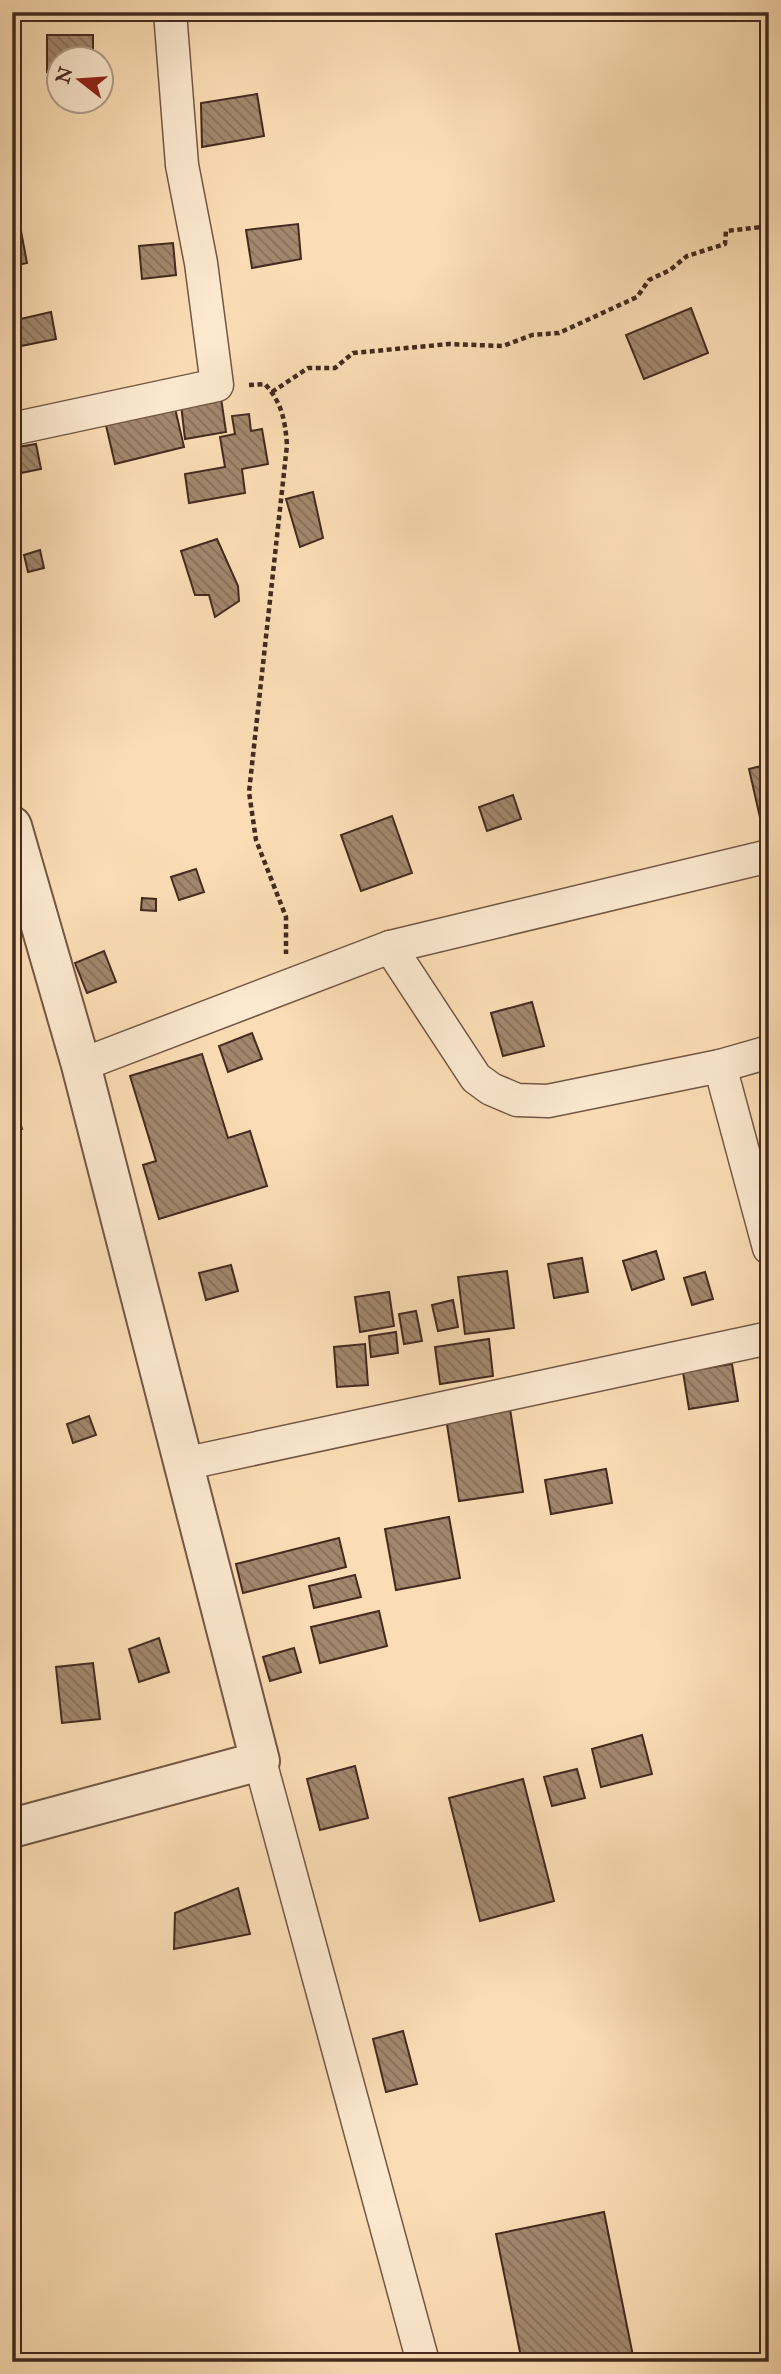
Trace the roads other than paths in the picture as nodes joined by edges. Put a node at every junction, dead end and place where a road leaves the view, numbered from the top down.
1 (170, 12) edge
2 (12, 429) edge
3 (12, 826) edge
4 (769, 856) edge
5 (390, 947) junction
6 (769, 1052) edge
7 (81, 1065) junction
8 (720, 1066) junction
9 (769, 1248) edge
10 (769, 1338) edge
11 (183, 1464) junction
12 (260, 1761) junction
13 (12, 1828) edge
14 (423, 2362) edge

1 - 2 street
3 - 7 street
4 - 5 street
5 - 7 street
5 - 8 street
6 - 8 street
7 - 11 street
8 - 9 street
10 - 11 street
11 - 12 street
12 - 13 street
12 - 14 street

